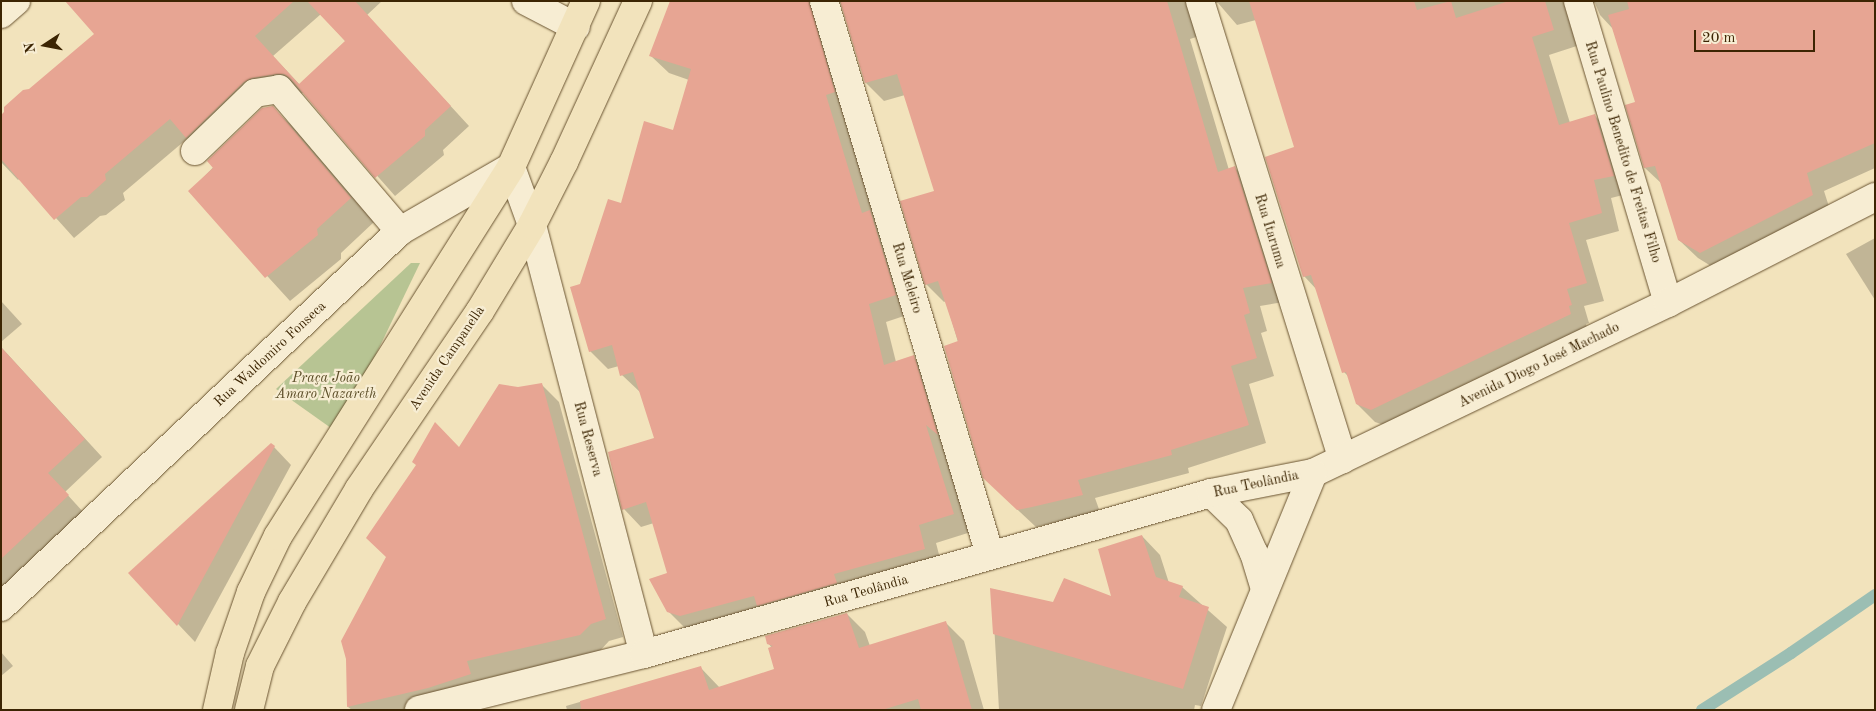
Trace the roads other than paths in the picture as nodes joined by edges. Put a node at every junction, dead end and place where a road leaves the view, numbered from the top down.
1 (16, 1) edge
2 (526, 1) edge
3 (586, 1) edge
4 (638, 1) edge
5 (824, 1) edge
6 (1200, 1) edge
7 (1578, 1) edge
8 (1, 14) edge
9 (576, 27) junction
10 (195, 151) dead end
11 (511, 167) junction
12 (1875, 197) edge
13 (532, 224) junction
14 (400, 231) junction
15 (1668, 302) junction
16 (1343, 459) junction
17 (1312, 473) junction
18 (1211, 493) junction
19 (990, 556) junction
20 (1265, 589) junction
21 (1, 607) edge
22 (644, 654) junction
23 (216, 710) edge
24 (249, 710) edge
25 (419, 710) edge
26 (1216, 710) edge

1 - 8 street
2 - 9 street
3 - 9 main road
4 - 13 main road, Avenida Campanella
5 - 19 street, Rua Meleiro
6 - 16 street, Rua Itaruma
7 - 15 street, Rua Paulino Benedito de Freitas Filho
9 - 11 main road
10 - 14 street
11 - 13 street
11 - 14 street, Rua Waldomiro Fonseca
11 - 23 main road
12 - 15 street, Avenida Diogo José Machado
13 - 22 street, Rua Reserva
13 - 24 main road, Avenida Campanella
14 - 21 street, Rua Waldomiro Fonseca
15 - 16 street, Avenida Diogo José Machado
16 - 17 street, Avenida Diogo José Machado
17 - 18 street, Rua Teolândia
17 - 20 street
18 - 19 street, Rua Teolândia
18 - 20 street
19 - 22 street, Rua Teolândia
20 - 26 street
22 - 25 street, Rua Teolândia

